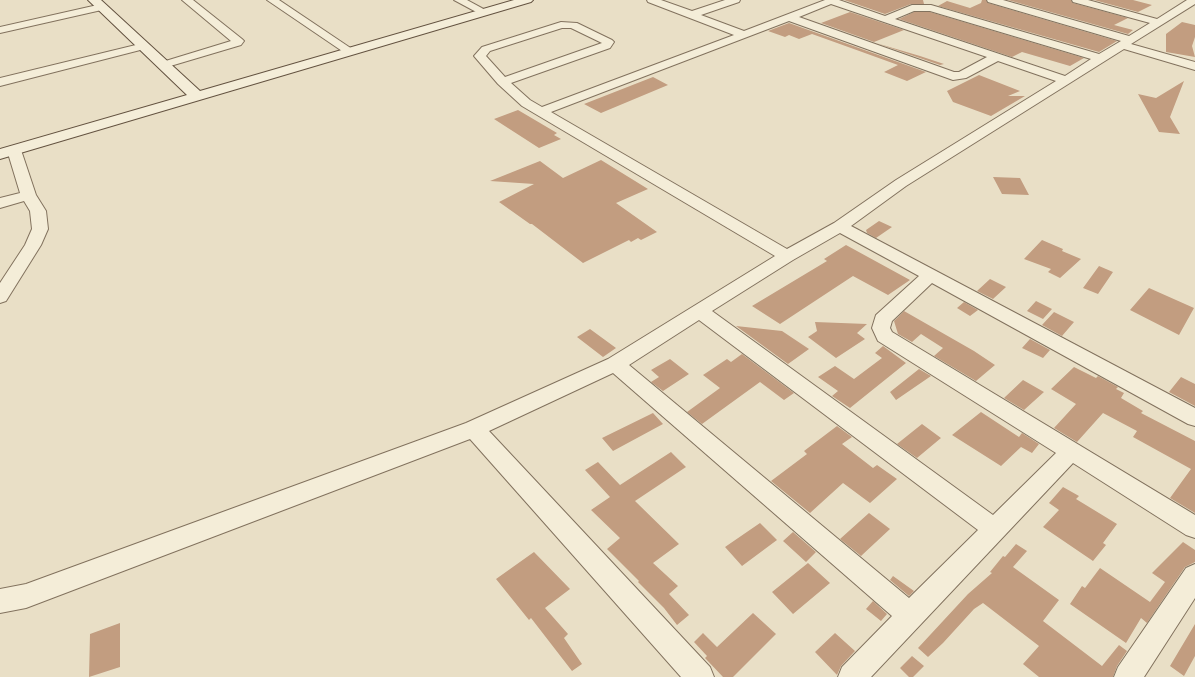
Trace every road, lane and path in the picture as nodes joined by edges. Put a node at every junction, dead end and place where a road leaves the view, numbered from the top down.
1 (187, 0) edge
2 (272, 0) edge
3 (459, 0) edge
4 (527, 0) edge
5 (652, 0) edge
6 (735, 0) edge
7 (992, 0) edge
8 (1077, 0) edge
9 (832, 1) edge
10 (1184, 2) edge
11 (98, 4) edge
12 (484, 12) junction
13 (691, 15) junction
14 (789, 17) junction
15 (884, 20) junction
16 (1158, 22) junction
17 (0, 30) edge
18 (742, 34) junction
19 (1127, 42) junction
20 (144, 46) junction
21 (349, 51) junction
22 (997, 58) junction
23 (1100, 58) junction
24 (163, 65) junction
25 (1195, 66) edge
26 (1066, 80) junction
27 (0, 82) edge
28 (503, 82) junction
29 (196, 95) junction
30 (541, 112) junction
31 (7, 152) edge
32 (28, 195) junction
33 (0, 204) edge
34 (840, 226) junction
35 (788, 256) junction
36 (930, 276) junction
37 (0, 297) edge
38 (699, 311) junction
39 (615, 364) junction
40 (1195, 418) edge
41 (474, 429) junction
42 (1070, 452) junction
43 (1195, 528) edge
44 (996, 530) junction
45 (1195, 576) edge
46 (0, 602) edge
47 (910, 614) junction
48 (695, 676) edge
49 (852, 677) edge
50 (1128, 677) edge

1 - 24 street
2 - 21 street
3 - 12 street
4 - 12 street
5 - 13 street
6 - 13 street
7 - 19 street
8 - 16 street
9 - 14 street
9 - 15 street
10 - 16 street
11 - 17 street
11 - 20 street
12 - 21 street
13 - 18 street
14 - 18 street
14 - 22 street
15 - 22 street
15 - 23 street
16 - 19 street
18 - 30 street
19 - 23 street
19 - 25 street
20 - 24 street
20 - 27 street
21 - 29 street
22 - 26 street
23 - 26 street
24 - 29 street
26 - 34 street
28 - 28 street
28 - 30 street
29 - 31 street
30 - 35 street
31 - 32 street
32 - 33 street
32 - 37 street
34 - 35 street
34 - 36 street
35 - 38 street
36 - 40 street
36 - 42 street
38 - 39 street
38 - 44 street
39 - 41 street
39 - 47 street
41 - 46 street
41 - 48 street
42 - 43 street
42 - 44 street
44 - 47 street
45 - 50 street
47 - 49 street

